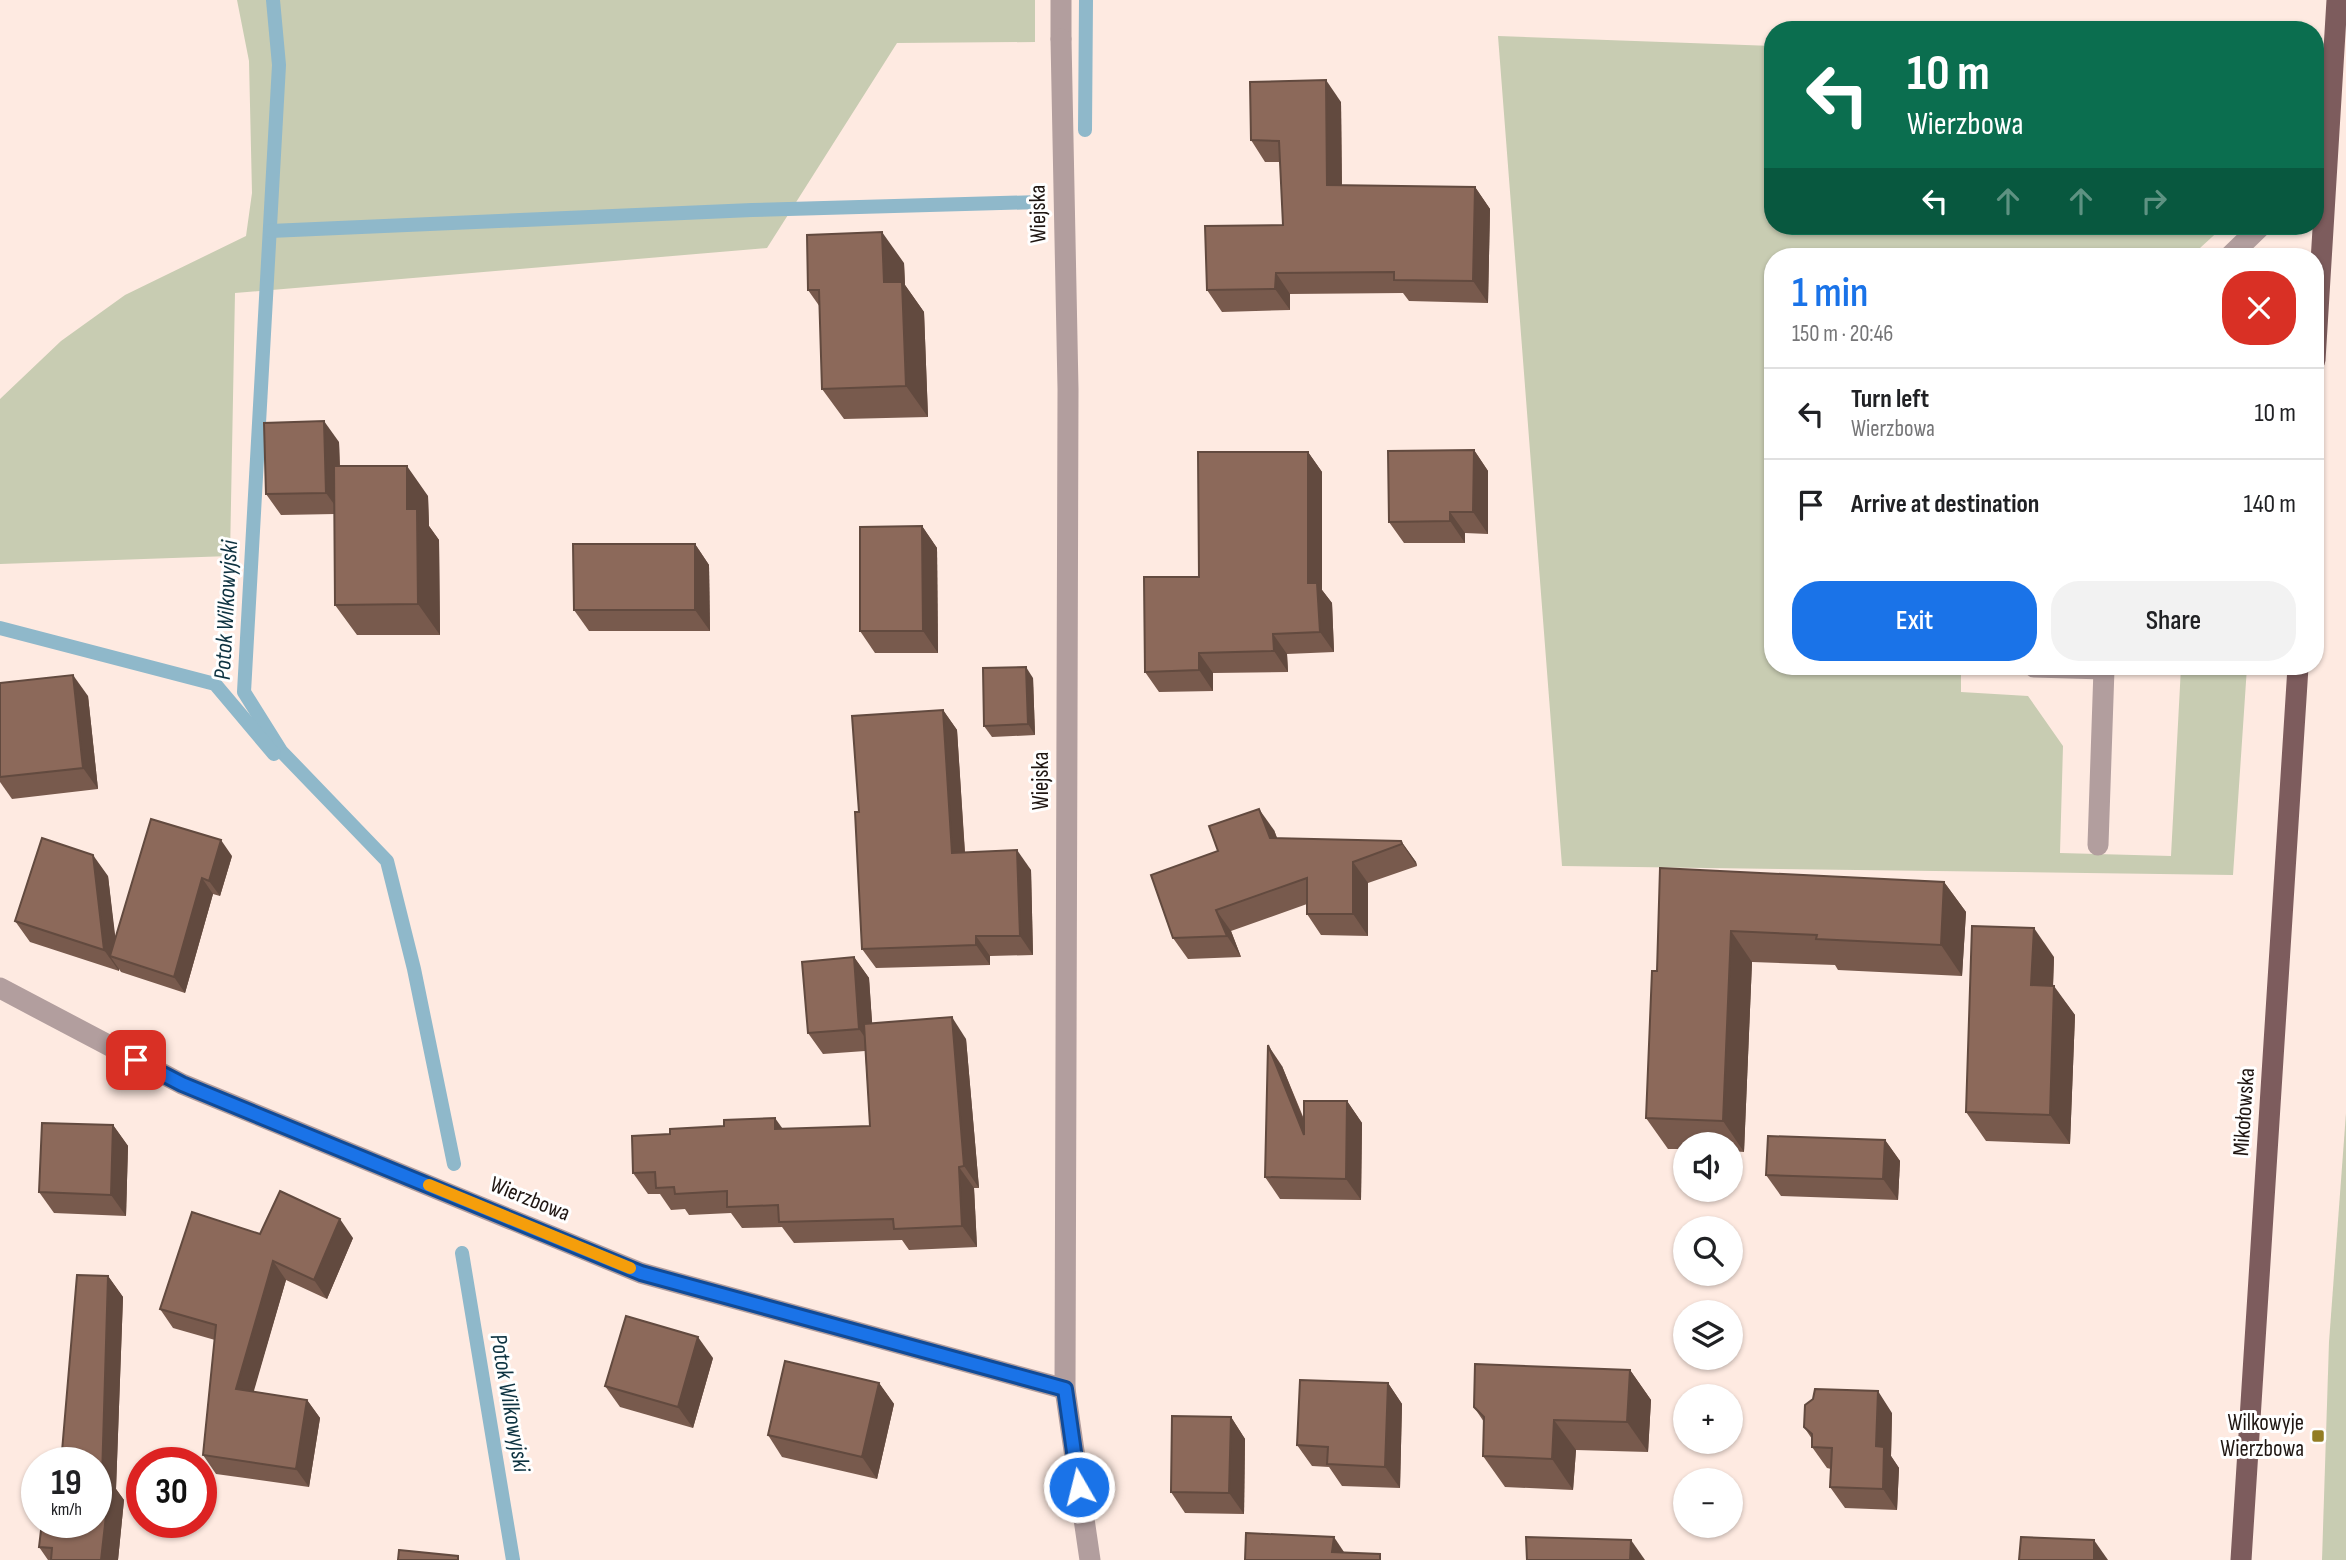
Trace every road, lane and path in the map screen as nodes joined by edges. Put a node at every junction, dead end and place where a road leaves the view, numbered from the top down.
1 (1061, 0) edge
2 (2337, 0) edge
3 (2324, 134) edge
4 (2252, 235) edge
5 (2238, 248) edge
6 (2104, 675) edge
7 (2297, 675) edge
8 (2098, 845) dead end
9 (0, 988) edge
10 (1065, 1389) junction
11 (1090, 1560) edge
12 (2241, 1560) edge

1 - 10 street, Wiejska
2 - 3 main road
4 - 5 street
6 - 8 street
7 - 12 main road, Mikołowska
9 - 10 street, Wierzbowa
10 - 11 street, Wiejska

